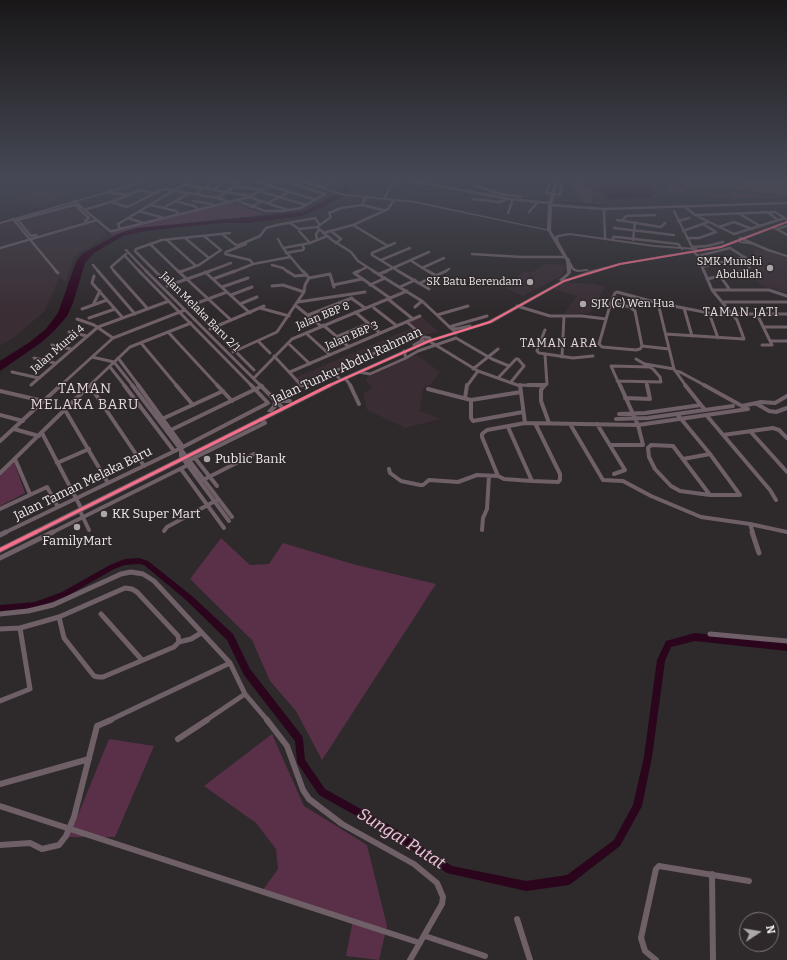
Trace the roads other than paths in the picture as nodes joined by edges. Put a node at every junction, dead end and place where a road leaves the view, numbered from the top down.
1 (20, 226) edge
2 (68, 226) edge
3 (75, 226) edge
4 (104, 226) edge
5 (118, 226) edge
6 (132, 226) edge
7 (274, 226) edge
8 (294, 226) edge
9 (350, 226) edge
10 (354, 226) edge
11 (529, 226) edge
12 (549, 226) edge
13 (605, 226) edge
14 (635, 226) edge
15 (680, 226) edge
16 (698, 226) edge
17 (706, 226) edge
18 (723, 226) edge
19 (744, 226) edge
20 (761, 226) joint
21 (778, 226) edge
22 (787, 226) edge
23 (719, 227) joint
24 (318, 228) junction
25 (614, 228) dead end
26 (775, 228) junction
27 (120, 229) junction
28 (299, 229) junction
29 (752, 229) junction
30 (549, 230) junction
31 (635, 230) junction
32 (331, 231) junction
33 (683, 231) junction
34 (230, 233) dead end
35 (323, 233) junction
36 (222, 234) junction
37 (570, 234) junction
38 (674, 235) dead end
39 (787, 235) edge
40 (204, 236) junction
41 (327, 236) junction
42 (750, 236) junction
43 (30, 238) junction
44 (185, 238) junction
45 (605, 238) junction
46 (687, 238) junction
47 (743, 238) junction
48 (278, 239) dead end
49 (166, 240) junction
50 (317, 240) junction
51 (633, 241) junction
52 (310, 242) junction
53 (557, 242) junction
54 (723, 242) dead end
55 (736, 242) junction
56 (336, 243) junction
57 (395, 243) dead end
58 (150, 244) junction
59 (246, 244) dead end
60 (755, 244) junction
61 (302, 245) junction
62 (388, 246) junction
63 (664, 247) junction
64 (0, 248) edge
65 (283, 248) junction
66 (410, 248) dead end
67 (682, 248) junction
68 (126, 250) dead end
69 (694, 251) junction
70 (429, 252) dead end
71 (286, 253) junction
72 (131, 254) junction
73 (472, 254) dead end
74 (787, 255) edge
75 (125, 256) junction
76 (672, 256) junction
77 (745, 256) junction
78 (290, 257) junction
79 (209, 258) junction
80 (444, 258) dead end
81 (567, 258) junction
82 (381, 260) junction
83 (410, 260) junction
84 (231, 263) dead end
85 (253, 264) junction
86 (620, 264) junction
87 (93, 265) dead end
88 (272, 265) dead end
89 (196, 266) junction
90 (367, 267) junction
91 (702, 267) junction
92 (394, 268) junction
93 (422, 268) junction
94 (449, 269) dead end
95 (569, 271) junction
96 (583, 271) junction
97 (179, 272) junction
98 (205, 272) junction
99 (58, 273) dead end
100 (379, 274) junction
101 (435, 275) junction
102 (94, 276) dead end
103 (308, 276) junction
104 (720, 276) junction
105 (186, 278) junction
106 (248, 278) dead end
107 (385, 278) junction
108 (213, 279) junction
109 (362, 279) junction
110 (707, 279) junction
111 (415, 280) junction
112 (421, 284) junction
113 (168, 285) junction
114 (370, 285) junction
115 (272, 286) dead end
116 (400, 286) junction
117 (163, 287) junction
118 (222, 287) junction
119 (252, 287) dead end
120 (429, 289) dead end
121 (712, 290) junction
122 (730, 290) junction
123 (100, 291) junction
124 (407, 291) junction
125 (227, 292) junction
126 (304, 292) junction
127 (365, 292) dead end
128 (348, 295) junction
129 (231, 296) junction
130 (787, 296) edge
131 (257, 297) dead end
132 (352, 298) junction
133 (208, 299) junction
134 (389, 299) junction
135 (107, 300) junction
136 (169, 301) junction
137 (422, 301) junction
138 (612, 302) junction
139 (722, 302) junction
140 (787, 302) edge
141 (296, 303) junction
142 (658, 303) junction
143 (240, 304) junction
144 (93, 305) junction
145 (189, 306) junction
146 (264, 306) dead end
147 (468, 306) dead end
148 (517, 306) junction
149 (415, 307) dead end
150 (260, 308) junction
151 (365, 308) junction
152 (374, 308) dead end
153 (684, 308) junction
154 (82, 309) dead end
155 (115, 309) junction
156 (148, 309) junction
157 (185, 310) junction
158 (180, 312) junction
159 (355, 312) junction
160 (250, 313) junction
161 (135, 314) junction
162 (734, 314) junction
163 (757, 314) junction
164 (787, 314) edge
165 (437, 315) junction
166 (288, 316) junction
167 (308, 316) junction
168 (420, 316) dead end
169 (488, 316) dead end
170 (564, 316) junction
171 (89, 318) dead end
172 (123, 318) junction
173 (77, 319) dead end
174 (413, 319) junction
175 (606, 319) junction
176 (231, 320) junction
177 (406, 322) junction
178 (478, 322) junction
179 (191, 323) junction
180 (368, 324) junction
181 (322, 326) junction
182 (398, 326) junction
183 (470, 326) junction
184 (98, 327) junction
185 (449, 327) junction
186 (764, 327) junction
187 (787, 327) edge
188 (211, 329) junction
189 (545, 330) dead end
190 (206, 331) junction
191 (70, 332) dead end
192 (168, 332) junction
193 (455, 332) junction
194 (380, 333) junction
195 (420, 334) junction
196 (666, 334) junction
197 (308, 335) dead end
198 (87, 336) junction
199 (692, 336) junction
200 (336, 337) junction
201 (113, 338) junction
202 (718, 338) junction
203 (430, 340) junction
204 (258, 341) junction
205 (770, 341) junction
206 (787, 341) edge
207 (141, 343) junction
208 (414, 344) junction
209 (52, 345) dead end
210 (290, 345) dead end
211 (434, 345) junction
212 (762, 345) dead end
213 (642, 346) junction
214 (349, 347) junction
215 (71, 349) junction
216 (498, 349) dead end
217 (669, 349) junction
218 (235, 351) junction
219 (404, 351) junction
220 (229, 353) junction
221 (270, 353) dead end
222 (330, 355) junction
223 (545, 355) junction
224 (274, 356) junction
225 (488, 356) junction
226 (593, 356) dead end
227 (92, 357) junction
228 (562, 357) junction
229 (34, 358) dead end
230 (118, 358) junction
231 (406, 358) junction
232 (636, 359) dead end
233 (114, 362) junction
234 (55, 363) junction
235 (310, 364) junction
236 (645, 364) junction
237 (509, 366) junction
238 (110, 367) junction
239 (650, 367) junction
240 (473, 369) junction
241 (254, 370) dead end
242 (675, 370) junction
243 (478, 371) junction
244 (12, 372) dead end
245 (290, 372) junction
246 (333, 372) junction
247 (359, 372) junction
248 (39, 378) junction
249 (254, 378) junction
250 (339, 378) junction
251 (345, 378) junction
252 (498, 378) junction
253 (617, 381) junction
254 (511, 382) junction
255 (646, 382) junction
256 (31, 385) dead end
257 (520, 385) junction
258 (90, 386) junction
259 (262, 386) junction
260 (544, 386) junction
261 (255, 389) junction
262 (428, 389) dead end
263 (0, 391) edge
264 (223, 391) junction
265 (521, 392) junction
266 (144, 393) junction
267 (139, 395) junction
268 (787, 396) edge
269 (134, 397) junction
270 (465, 398) junction
271 (625, 398) junction
272 (276, 400) junction
273 (471, 400) junction
274 (43, 401) junction
275 (232, 401) junction
276 (290, 401) junction
277 (359, 404) dead end
278 (756, 404) junction
279 (193, 405) junction
280 (701, 405) junction
281 (733, 406) dead end
282 (282, 407) junction
283 (787, 408) edge
284 (150, 409) junction
285 (748, 409) dead end
286 (66, 410) junction
287 (705, 410) junction
288 (270, 411) junction
289 (144, 412) junction
290 (523, 412) junction
291 (619, 414) dead end
292 (633, 414) junction
293 (677, 414) junction
294 (0, 415) edge
295 (707, 416) junction
296 (163, 419) junction
297 (261, 419) junction
298 (616, 419) dead end
299 (636, 419) junction
300 (681, 419) junction
301 (22, 420) junction
302 (158, 421) junction
303 (525, 423) junction
304 (535, 423) junction
305 (549, 423) junction
306 (570, 424) junction
307 (597, 424) junction
308 (638, 425) junction
309 (508, 427) junction
310 (14, 429) junction
311 (171, 430) junction
312 (750, 431) junction
313 (40, 434) junction
314 (723, 436) junction
315 (787, 438) edge
316 (0, 441) edge
317 (610, 445) junction
318 (89, 449) junction
319 (174, 451) junction
320 (184, 454) junction
321 (254, 454) dead end
322 (710, 454) junction
323 (195, 458) junction
324 (15, 459) junction
325 (683, 459) junction
326 (58, 463) junction
327 (188, 465) junction
328 (144, 466) junction
329 (182, 468) junction
330 (389, 469) dead end
331 (787, 472) edge
332 (0, 473) edge
333 (614, 474) dead end
334 (489, 476) junction
335 (498, 476) junction
336 (210, 477) junction
337 (202, 481) junction
338 (532, 481) junction
339 (108, 483) junction
340 (217, 486) dead end
341 (30, 494) junction
342 (710, 495) junction
343 (76, 498) junction
344 (217, 500) junction
345 (776, 500) dead end
346 (208, 505) junction
347 (58, 507) junction
348 (80, 508) junction
349 (0, 509) edge
350 (232, 517) dead end
351 (83, 518) junction
352 (229, 521) dead end
353 (750, 524) junction
354 (224, 528) dead end
355 (89, 530) dead end
356 (482, 530) dead end
357 (164, 531) dead end
358 (787, 532) edge
359 (0, 535) edge
360 (0, 546) edge
361 (0, 550) edge
362 (759, 553) dead end
363 (0, 558) edge
364 (0, 614) edge
365 (101, 614) dead end
366 (59, 618) junction
367 (20, 628) junction
368 (0, 629) edge
369 (201, 633) junction
370 (710, 634) dead end
371 (787, 641) edge
372 (179, 642) junction
373 (142, 660) junction
374 (230, 663) junction
375 (245, 694) junction
376 (0, 701) edge
377 (178, 739) dead end
378 (89, 759) junction
379 (0, 784) edge
380 (0, 806) edge
381 (70, 828) junction
382 (0, 845) edge
383 (712, 874) junction
384 (749, 881) dead end
385 (517, 919) dead end
386 (425, 936) junction
387 (420, 944) junction
388 (485, 956) dead end
389 (410, 960) edge
390 (530, 960) edge
391 (656, 960) edge
392 (713, 960) edge

1 - 43 street
2 - 43 street
3 - 43 street
4 - 27 street
5 - 27 street
6 - 27 street
7 - 36 street
8 - 28 street
9 - 32 street
10 - 62 street
11 - 30 street
12 - 30 main road
13 - 45 street
14 - 31 street
15 - 33 street
16 - 33 street
17 - 46 street
18 - 23 street
19 - 29 street
20 - 29 street
20 - 47 main road, Jalan Tunku Abdul Rahman
21 - 26 main road, Jalan Tunku Abdul Rahman
22 - 26 street
23 - 29 street
24 - 28 street
24 - 35 street
24 - 50 street
25 - 31 street
26 - 39 street
26 - 42 main road, Jalan Tunku Abdul Rahman
28 - 52 street
30 - 37 main road
30 - 53 main road
31 - 38 street
31 - 51 street
32 - 35 street
32 - 56 street
33 - 46 street
34 - 36 street
35 - 41 street
36 - 40 street
37 - 45 main road
37 - 53 main road
40 - 44 street
40 - 79 street
41 - 50 street
41 - 56 street
42 - 47 main road, Jalan Tunku Abdul Rahman
42 - 60 main road
43 - 64 street
43 - 99 street
44 - 49 street
44 - 79 street
45 - 51 main road
46 - 69 street
47 - 55 main road, Jalan Tunku Abdul Rahman
47 - 60 main road
47 - 69 main road, Jalan Tunku Abdul Rahman
48 - 65 street
49 - 58 street
49 - 89 street
50 - 52 street
51 - 63 main road
51 - 67 street
52 - 61 street
53 - 81 main road
54 - 69 street
55 - 60 main road
55 - 69 main road, Jalan Tunku Abdul Rahman
56 - 90 street
57 - 62 street
58 - 97 street
58 - 113 street
59 - 85 street
60 - 74 main road
61 - 65 street
61 - 71 street
62 - 82 street
63 - 67 main road
63 - 76 main road
65 - 71 street
66 - 82 street
67 - 69 main road
68 - 72 street, Jalan Melaka Baru 2/1
69 - 76 main road, Jalan Tunku Abdul Rahman
69 - 77 street
69 - 91 street
70 - 83 street
71 - 78 street
72 - 75 street
72 - 117 street, Jalan Melaka Baru 2/1
73 - 81 street
75 - 136 street, Jalan Melaka Baru 2/1
75 - 156 street
76 - 86 main road, Jalan Tunku Abdul Rahman
77 - 91 street
77 - 104 street
78 - 85 street
78 - 103 street
79 - 89 street
80 - 93 street
81 - 95 main road
81 - 96 main road
82 - 92 street
83 - 92 street
83 - 93 street
84 - 98 street
85 - 108 street
86 - 96 main road
86 - 148 main road, Jalan Tunku Abdul Rahman
87 - 161 street
88 - 103 street
89 - 97 street
90 - 100 street
90 - 109 street
91 - 110 street
92 - 100 street
92 - 111 street
93 - 101 street
94 - 101 street
95 - 96 main road
95 - 178 main road, Jalan Tunku Abdul Rahman
97 - 105 street
98 - 105 street
98 - 108 street
100 - 107 street
101 - 112 street
102 - 123 street
103 - 109 street
103 - 126 street
104 - 110 street
104 - 122 street
105 - 113 street
105 - 133 street
106 - 118 street
107 - 114 street
107 - 116 street
108 - 118 street
109 - 114 street
110 - 121 street
111 - 112 street
111 - 116 street
112 - 120 street
113 - 117 street
113 - 145 street
114 - 134 street
115 - 126 street
116 - 124 street
117 - 157 street, Jalan Melaka Baru 2/1
118 - 125 street
119 - 129 street
121 - 122 street
121 - 139 street
122 - 130 street
123 - 135 street
123 - 144 street
124 - 134 street, Jalan BBP 8
124 - 137 street
125 - 129 street
125 - 133 street
126 - 141 street
127 - 128 street
128 - 132 street
128 - 141 street
129 - 143 street
131 - 143 street
132 - 151 street
132 - 167 street
133 - 145 street
133 - 176 street
134 - 151 street, Jalan BBP 8
134 - 174 street
135 - 144 street
135 - 155 street
136 - 156 street, Jalan Murai 4
136 - 158 street, Jalan Melaka Baru 2/1
137 - 149 street
137 - 165 street
138 - 142 street
138 - 175 street
138 - 213 street
139 - 140 street
139 - 162 street
141 - 166 street
141 - 167 street
142 - 153 street
142 - 196 street
143 - 160 street
144 - 154 street
145 - 188 street
146 - 150 street
147 - 165 street
148 - 170 street
148 - 193 main road, Jalan Tunku Abdul Rahman
150 - 160 street
150 - 166 street
151 - 159 street, Jalan BBP 8
152 - 182 street
153 - 199 street
153 - 202 street
155 - 171 street
155 - 172 street
156 - 161 street, Jalan Murai 4
157 - 158 street
157 - 190 street, Jalan Melaka Baru 2/1
158 - 179 street, Jalan Melaka Baru 2/1
158 - 201 street
159 - 180 street
159 - 181 street, Jalan BBP 8
160 - 176 street
161 - 172 street, Jalan Murai 4
162 - 163 street
162 - 202 street
163 - 164 street
163 - 186 street
165 - 185 street
166 - 204 street
167 - 181 street
168 - 174 street, Jalan BBP 3
169 - 178 street
170 - 175 street
170 - 228 street
172 - 184 street, Jalan Murai 4
173 - 184 street
174 - 177 street, Jalan BBP 3
175 - 213 street
176 - 188 street
177 - 182 street, Jalan BBP 3
177 - 195 street
178 - 183 main road, Jalan Tunku Abdul Rahman
178 - 185 street
179 - 192 street
179 - 261 street, Jalan Melaka Baru 2/1
180 - 194 street
180 - 200 street
181 - 200 street
181 - 224 street, Jalan BBP 8
182 - 194 street, Jalan BBP 3
183 - 185 street
183 - 193 main road, Jalan Tunku Abdul Rahman
184 - 198 street, Jalan Murai 4
184 - 201 street
185 - 193 street
186 - 187 street
186 - 205 street
188 - 190 street
188 - 218 street
189 - 223 street
190 - 220 street, Jalan Melaka Baru 2/1
191 - 198 street
192 - 207 street
192 - 264 street
193 - 203 main road, Jalan Tunku Abdul Rahman
194 - 214 street, Jalan BBP 3
195 - 203 street
195 - 208 street
195 - 246 street
196 - 199 street
196 - 217 street
197 - 222 street
198 - 215 street, Jalan Murai 4
199 - 202 street
200 - 214 street
201 - 227 street
203 - 208 main road, Jalan Tunku Abdul Rahman
203 - 211 street
203 - 219 main road, Jalan Tunku Abdul Rahman
204 - 218 street
204 - 221 street
205 - 206 street
205 - 212 street
207 - 230 street
207 - 279 street
208 - 250 main road, Jalan Tunku Abdul Rahman
209 - 215 street
210 - 235 street
211 - 225 street
211 - 231 street
211 - 240 street
213 - 217 street
214 - 222 street, Jalan BBP 3
215 - 234 street, Jalan Murai 4
216 - 225 street
217 - 242 street
218 - 220 street
218 - 241 street
219 - 231 street
219 - 247 main road, Jalan Tunku Abdul Rahman
220 - 249 street, Jalan Melaka Baru 2/1
222 - 235 street, Jalan BBP 3
223 - 228 street
223 - 260 street
224 - 245 street
224 - 249 street, Jalan BBP 8
225 - 237 street
225 - 240 street
226 - 228 street
227 - 233 street
227 - 274 street
229 - 234 street
230 - 233 street
230 - 266 street
231 - 247 street
232 - 236 street
233 - 238 street
233 - 267 street
234 - 248 street, Jalan Murai 4
235 - 245 street, Jalan BBP 3
236 - 239 street
236 - 242 street
237 - 252 street
237 - 254 street
238 - 258 street
238 - 269 street, Jalan Taman Melaka Baru
239 - 253 street
239 - 255 street
240 - 243 street
242 - 278 street
242 - 280 street
243 - 252 street
243 - 270 street
244 - 248 street
245 - 246 street
246 - 250 street
247 - 251 main road, Jalan Tunku Abdul Rahman
248 - 256 street, Jalan Murai 4
249 - 259 street, Jalan Melaka Baru 2/1
250 - 276 main road, Jalan Tunku Abdul Rahman
251 - 277 street
251 - 282 main road, Jalan Tunku Abdul Rahman
252 - 254 street
253 - 255 street
253 - 271 street
254 - 257 street
255 - 271 street
257 - 260 street
257 - 265 street
258 - 286 street
258 - 328 street
259 - 261 street
259 - 272 street
259 - 276 street
260 - 305 street
261 - 275 street
261 - 320 street, Jalan Melaka Baru 2/1
262 - 270 street
263 - 274 street
264 - 275 street
264 - 279 street
265 - 273 street
265 - 290 street
266 - 267 street
266 - 296 street
267 - 269 street
267 - 284 street
268 - 278 street
269 - 289 street, Jalan Taman Melaka Baru
270 - 273 street
271 - 292 street
272 - 282 street
272 - 288 main road
273 - 290 street
274 - 301 street
275 - 311 street
276 - 282 main road, Jalan Tunku Abdul Rahman
278 - 283 street
279 - 296 street
280 - 287 street
280 - 292 street
281 - 287 street
282 - 288 main road, Jalan Tunku Abdul Rahman
282 - 297 main road, Jalan Tunku Abdul Rahman
284 - 289 street
284 - 302 street
285 - 295 street
286 - 313 street
286 - 318 street
287 - 293 street
288 - 320 main road, Jalan Tunku Abdul Rahman
289 - 319 street, Jalan Taman Melaka Baru
290 - 303 street
291 - 292 street
292 - 299 street
293 - 299 street
293 - 300 street
294 - 301 street
295 - 300 street
295 - 314 street
296 - 302 street
296 - 311 street
297 - 320 main road, Jalan Tunku Abdul Rahman
297 - 323 street
298 - 299 street
299 - 308 street
300 - 308 street
300 - 322 street
301 - 310 street
302 - 320 street
303 - 304 street
303 - 309 street
304 - 305 street
304 - 338 street
305 - 306 street
306 - 307 street
306 - 353 street
307 - 308 street
307 - 317 street
308 - 317 street
309 - 335 street
309 - 338 street
310 - 313 street
310 - 316 street
311 - 320 street
312 - 314 street
312 - 315 street
312 - 331 street
313 - 324 street
313 - 326 street
314 - 345 street
317 - 333 street
318 - 326 street
318 - 339 street
319 - 320 street, Jalan Taman Melaka Baru
319 - 328 street, Jalan Taman Melaka Baru
320 - 323 street
320 - 327 street
320 - 337 street
320 - 348 main road, Jalan Tunku Abdul Rahman
321 - 336 street
322 - 325 street
322 - 342 street
323 - 336 street
324 - 332 street
324 - 341 street
325 - 342 street
325 - 342 street
326 - 343 street
327 - 329 street
327 - 337 street
328 - 339 street, Jalan Taman Melaka Baru
329 - 346 street
329 - 351 street
330 - 334 street
334 - 335 street
334 - 356 street
335 - 338 street
336 - 337 street
336 - 340 street
337 - 344 street
339 - 343 street, Jalan Taman Melaka Baru
341 - 347 street
341 - 349 street
343 - 347 street, Jalan Taman Melaka Baru
343 - 348 street
344 - 346 street
344 - 350 street
344 - 352 street
346 - 354 street
346 - 357 street
347 - 359 street, Jalan Taman Melaka Baru
348 - 351 street
348 - 360 main road, Jalan Tunku Abdul Rahman
348 - 361 main road, Jalan Tunku Abdul Rahman
351 - 355 street
351 - 363 street
353 - 358 street
353 - 362 street
364 - 369 street
365 - 373 street
366 - 367 street
366 - 372 street
366 - 373 street
367 - 368 street
367 - 376 street
369 - 372 street
369 - 374 street
370 - 371 street
372 - 373 street
374 - 375 street
374 - 378 street
375 - 377 street
375 - 386 street
378 - 379 street
378 - 381 street
380 - 381 street
381 - 382 street
381 - 387 street
383 - 384 street
383 - 391 street
383 - 392 street
385 - 390 street
386 - 387 street
386 - 388 street
387 - 389 street

